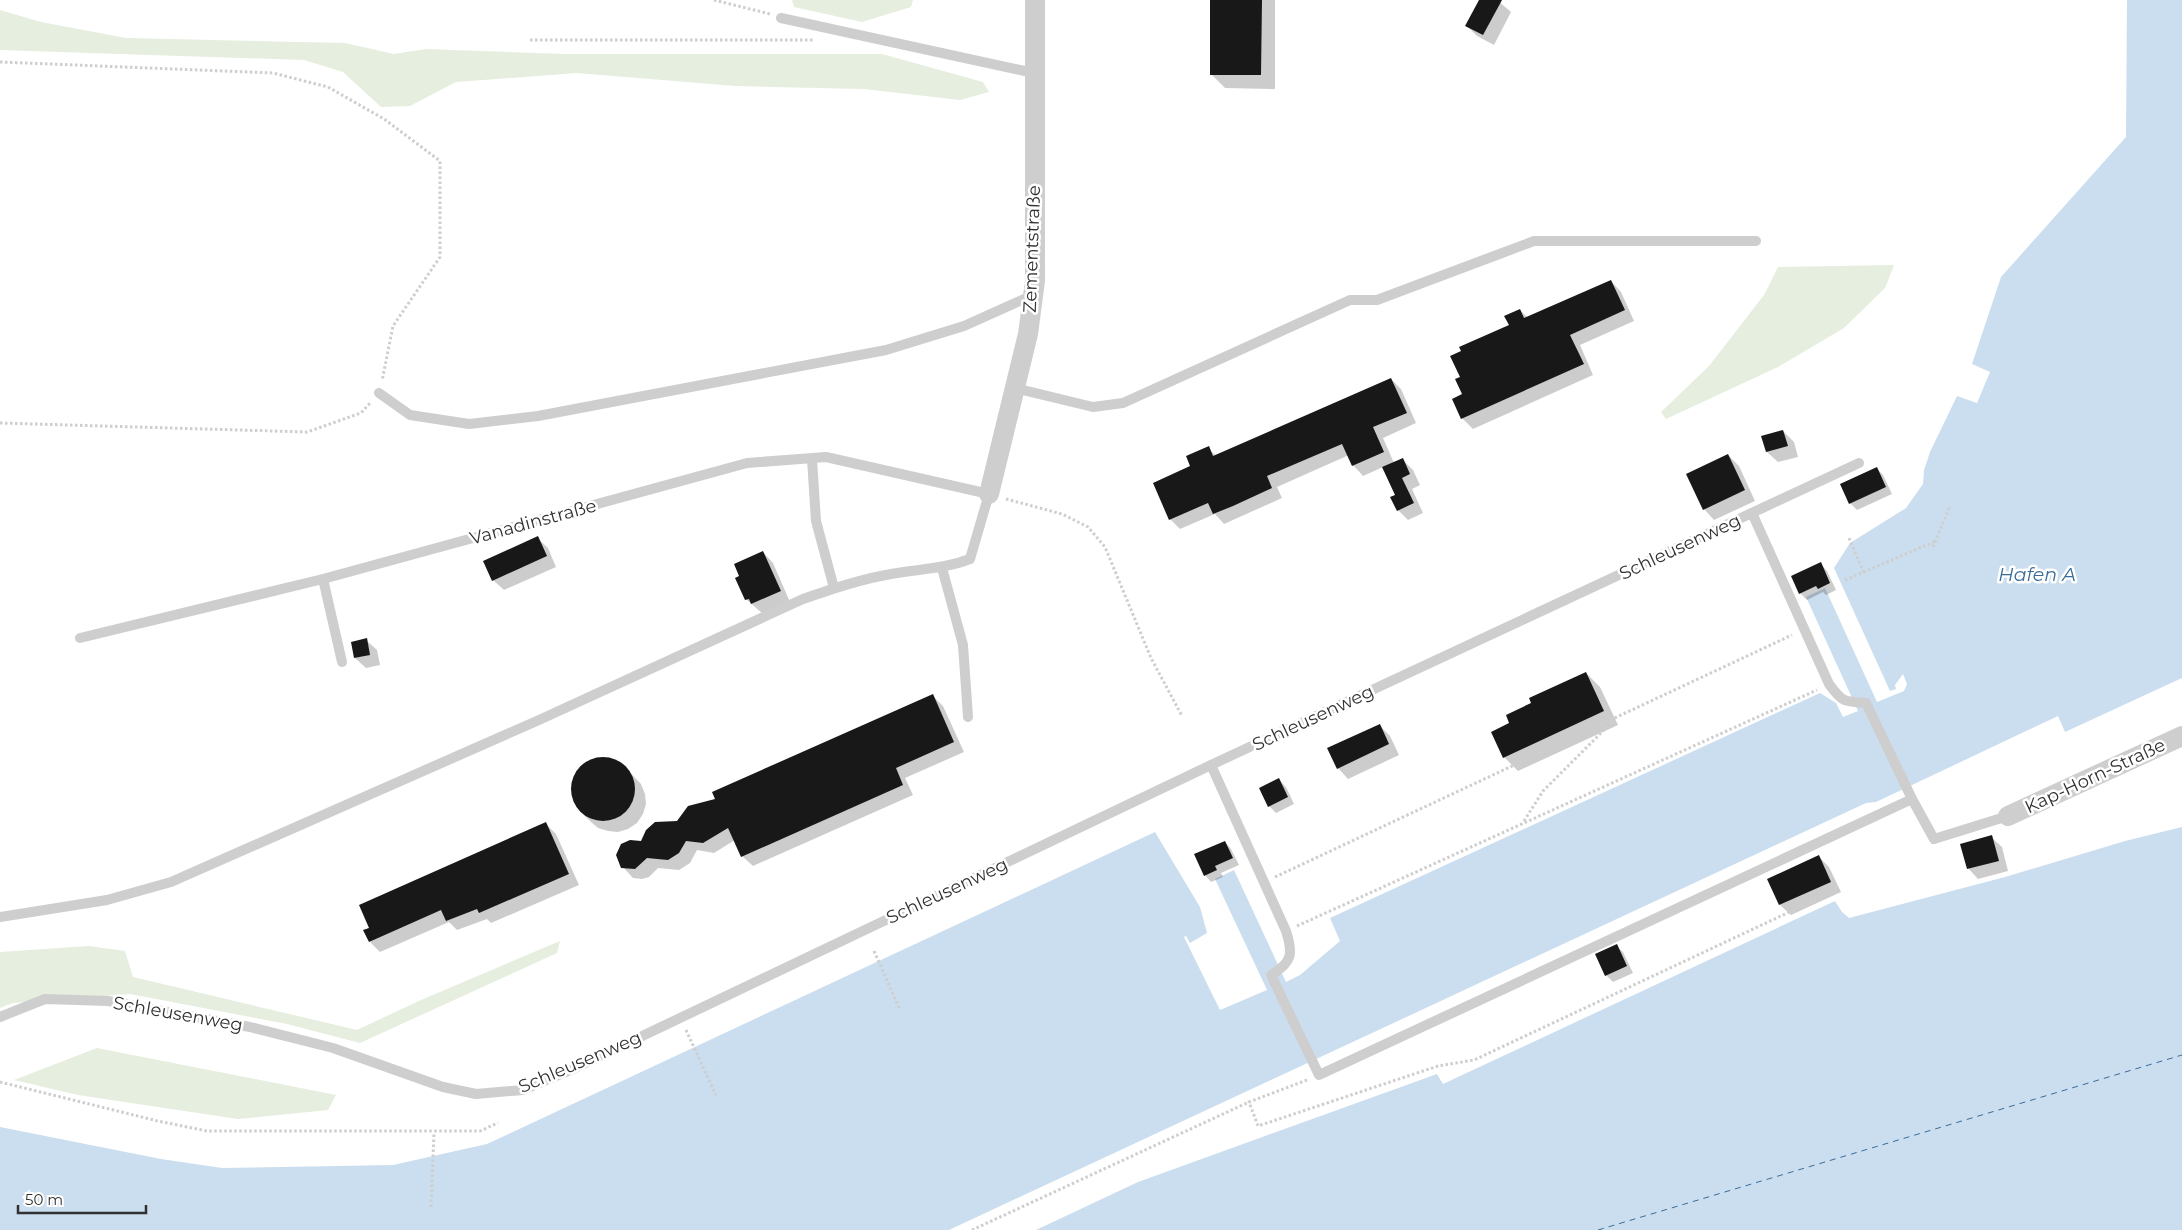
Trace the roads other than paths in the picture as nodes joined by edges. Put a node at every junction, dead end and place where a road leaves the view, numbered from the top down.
1 (1035, 0) edge
2 (781, 18) road end
3 (1034, 73) junction
4 (1756, 241) dead end
5 (1033, 295) junction
6 (1015, 388) junction
7 (379, 393) road end
8 (812, 459) junction
9 (1859, 463) dead end
10 (990, 494) junction
11 (1752, 513) junction
12 (942, 568) junction
13 (323, 579) junction
14 (834, 588) junction
15 (80, 638) dead end
16 (342, 662) dead end
17 (968, 717) dead end
18 (2182, 736) edge
19 (1211, 765) junction
20 (1912, 799) junction
21 (2008, 816) joint
22 (0, 918) edge
23 (0, 1017) edge

1 - 3 street, Zementstraße
2 - 3 lane
3 - 5 street, Zementstraße
4 - 6 lane
5 - 6 street, Zementstraße
5 - 7 lane
6 - 10 street, Zementstraße
8 - 10 lane, Vanadinstraße
8 - 13 lane, Vanadinstraße
8 - 14 lane
9 - 11 lane, Schleusenweg
10 - 12 lane
11 - 19 lane, Schleusenweg
11 - 20 lane
12 - 14 lane
12 - 17 lane
13 - 15 lane, Vanadinstraße
13 - 16 lane
14 - 22 lane
18 - 21 street, Kap-Horn-Straße
19 - 20 lane
19 - 23 lane, Schleusenweg
20 - 21 lane

